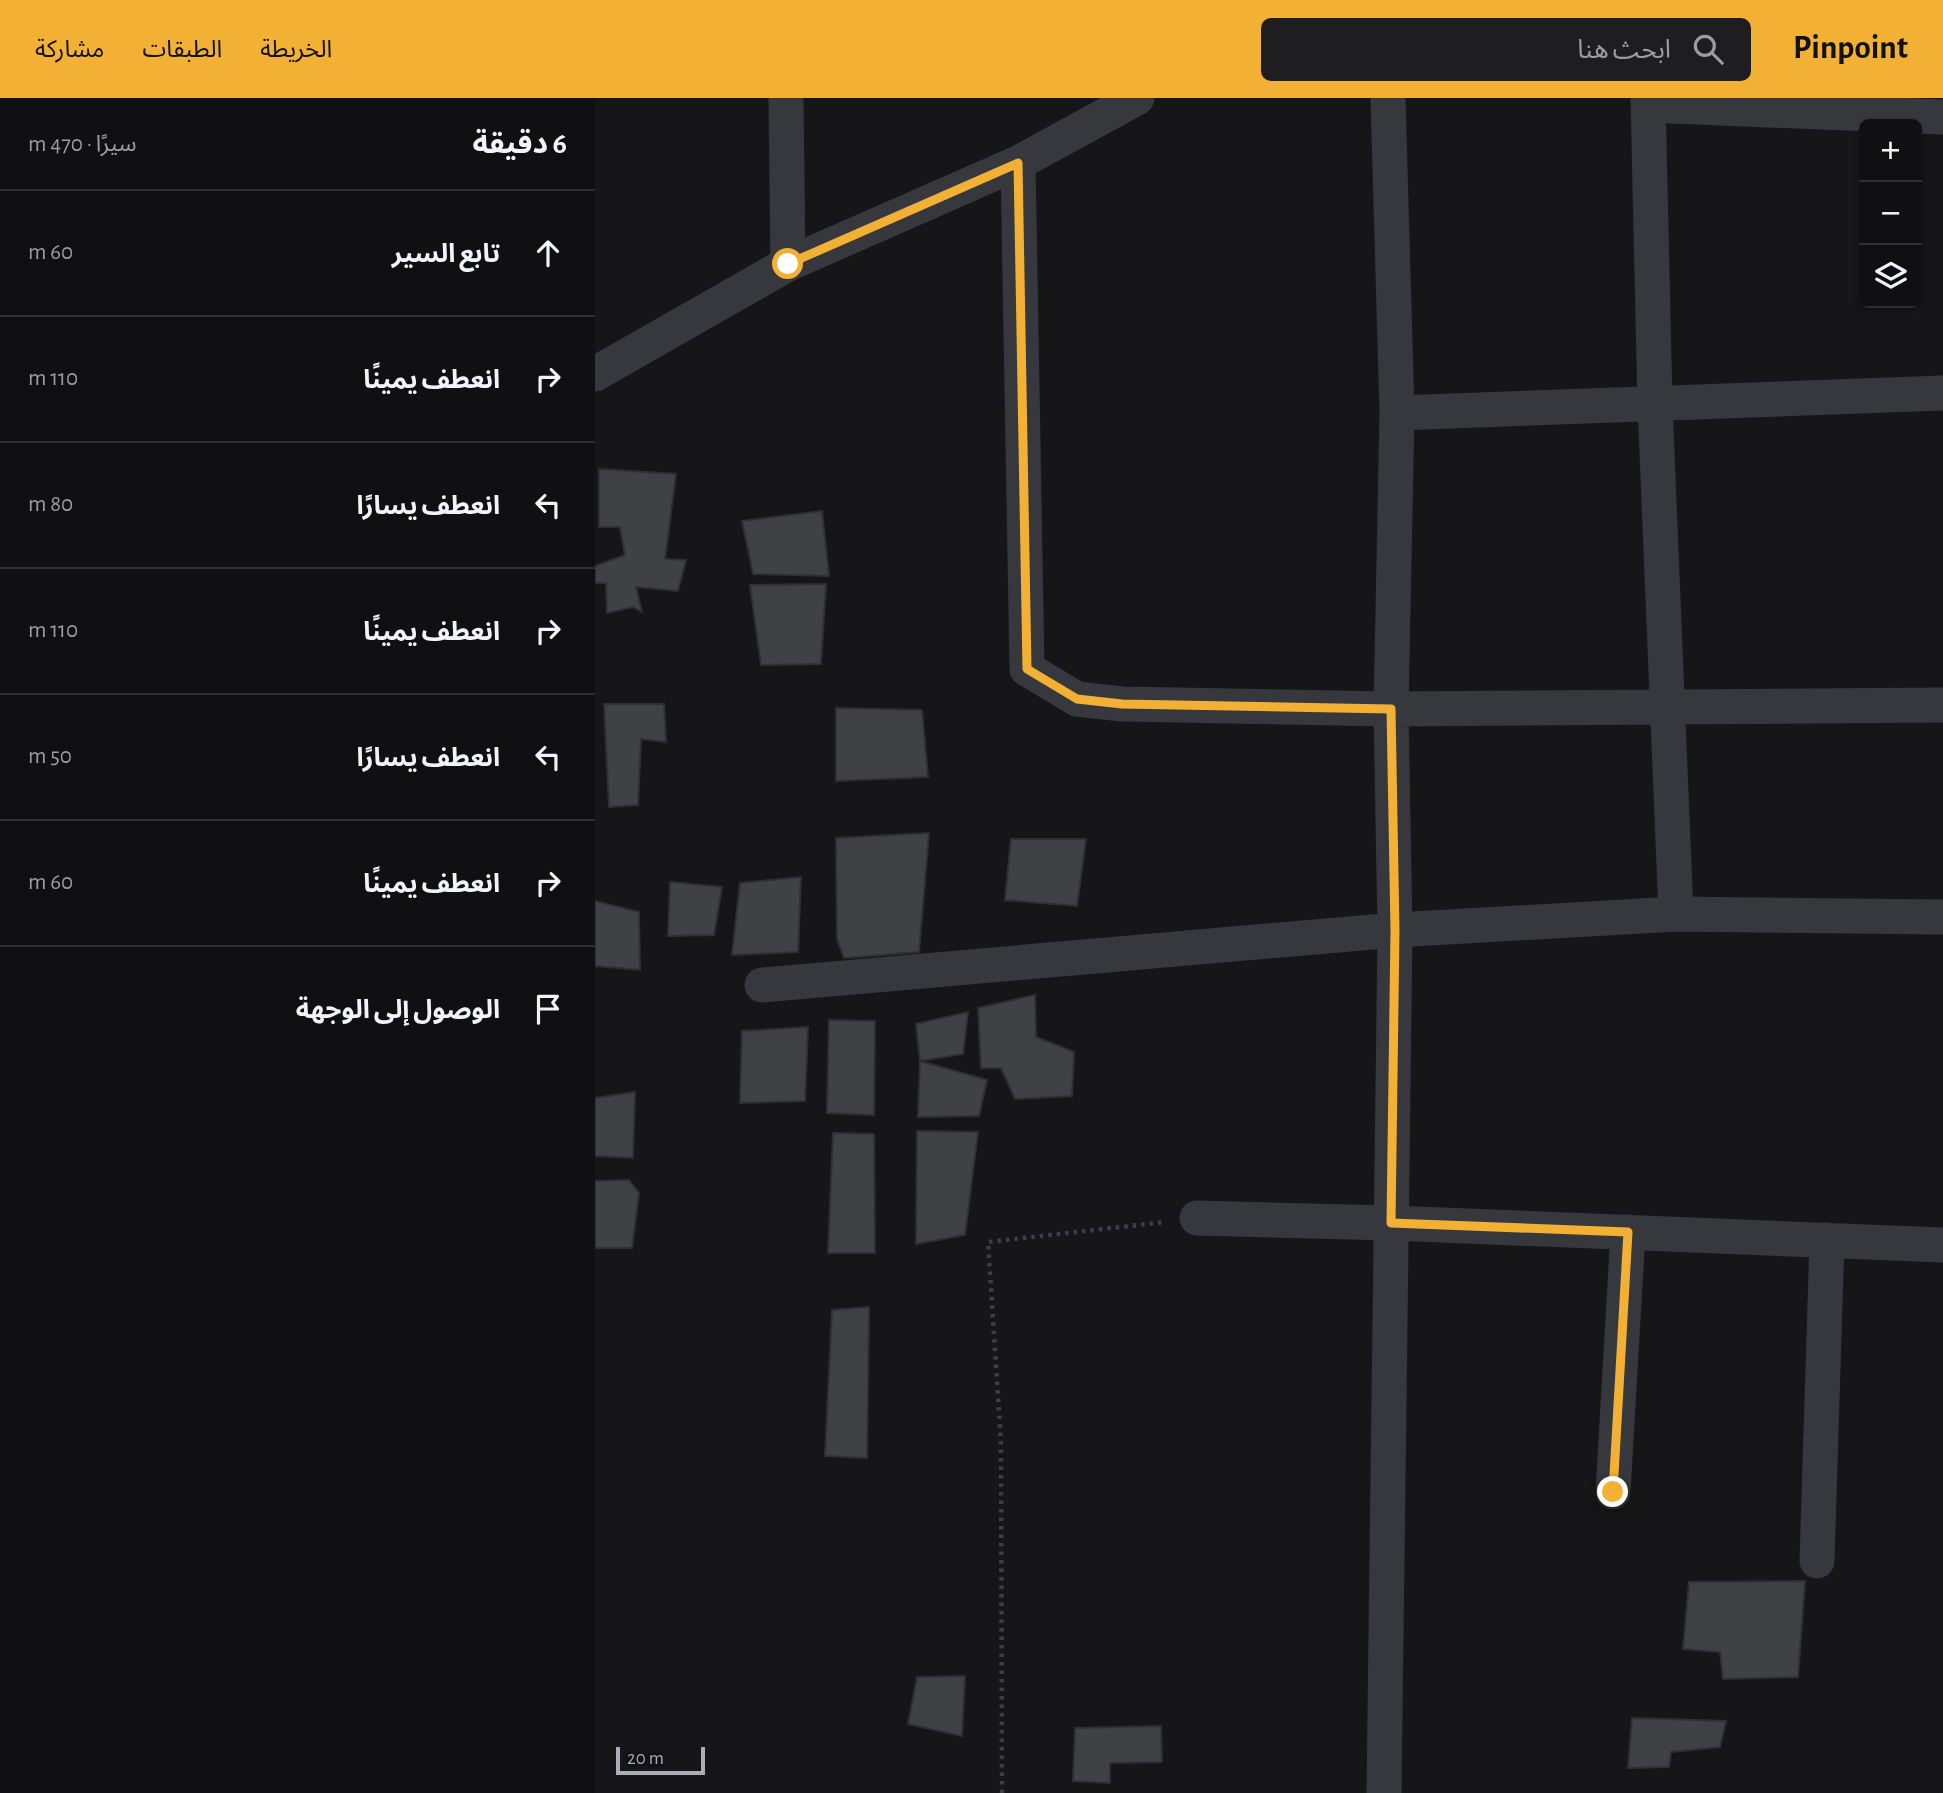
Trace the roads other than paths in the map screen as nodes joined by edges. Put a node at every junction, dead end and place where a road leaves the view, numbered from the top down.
1 (786, 98) edge
2 (1137, 98) edge
3 (1388, 98) edge
4 (1648, 102) edge
5 (1102, 107) edge
6 (1900, 107) edge
7 (1943, 117) edge
8 (1018, 163) junction
9 (788, 264) junction
10 (595, 374) edge
11 (1943, 393) edge
12 (1655, 404) junction
13 (1397, 413) junction
14 (1943, 705) edge
15 (1667, 707) junction
16 (1391, 709) junction
17 (1676, 914) junction
18 (1943, 917) edge
19 (1395, 930) junction
20 (762, 985) dead end
21 (1197, 1218) road end
22 (1391, 1223) junction
23 (1628, 1232) junction
24 (1827, 1240) junction
25 (1943, 1245) edge
26 (1613, 1492) dead end
27 (1817, 1561) dead end
28 (1384, 1793) edge

1 - 9 street
2 - 5 street
3 - 13 street
4 - 6 street
4 - 12 street
5 - 8 street
6 - 7 street
8 - 9 street
8 - 16 street
9 - 10 street
11 - 12 street
12 - 13 street
12 - 15 street
13 - 16 street
14 - 15 street
15 - 16 street
15 - 17 street
16 - 19 street
17 - 18 street
17 - 19 street
19 - 20 street
19 - 22 street
21 - 22 street
22 - 23 street
22 - 28 street
23 - 24 street
23 - 26 street
24 - 25 street
24 - 27 street

